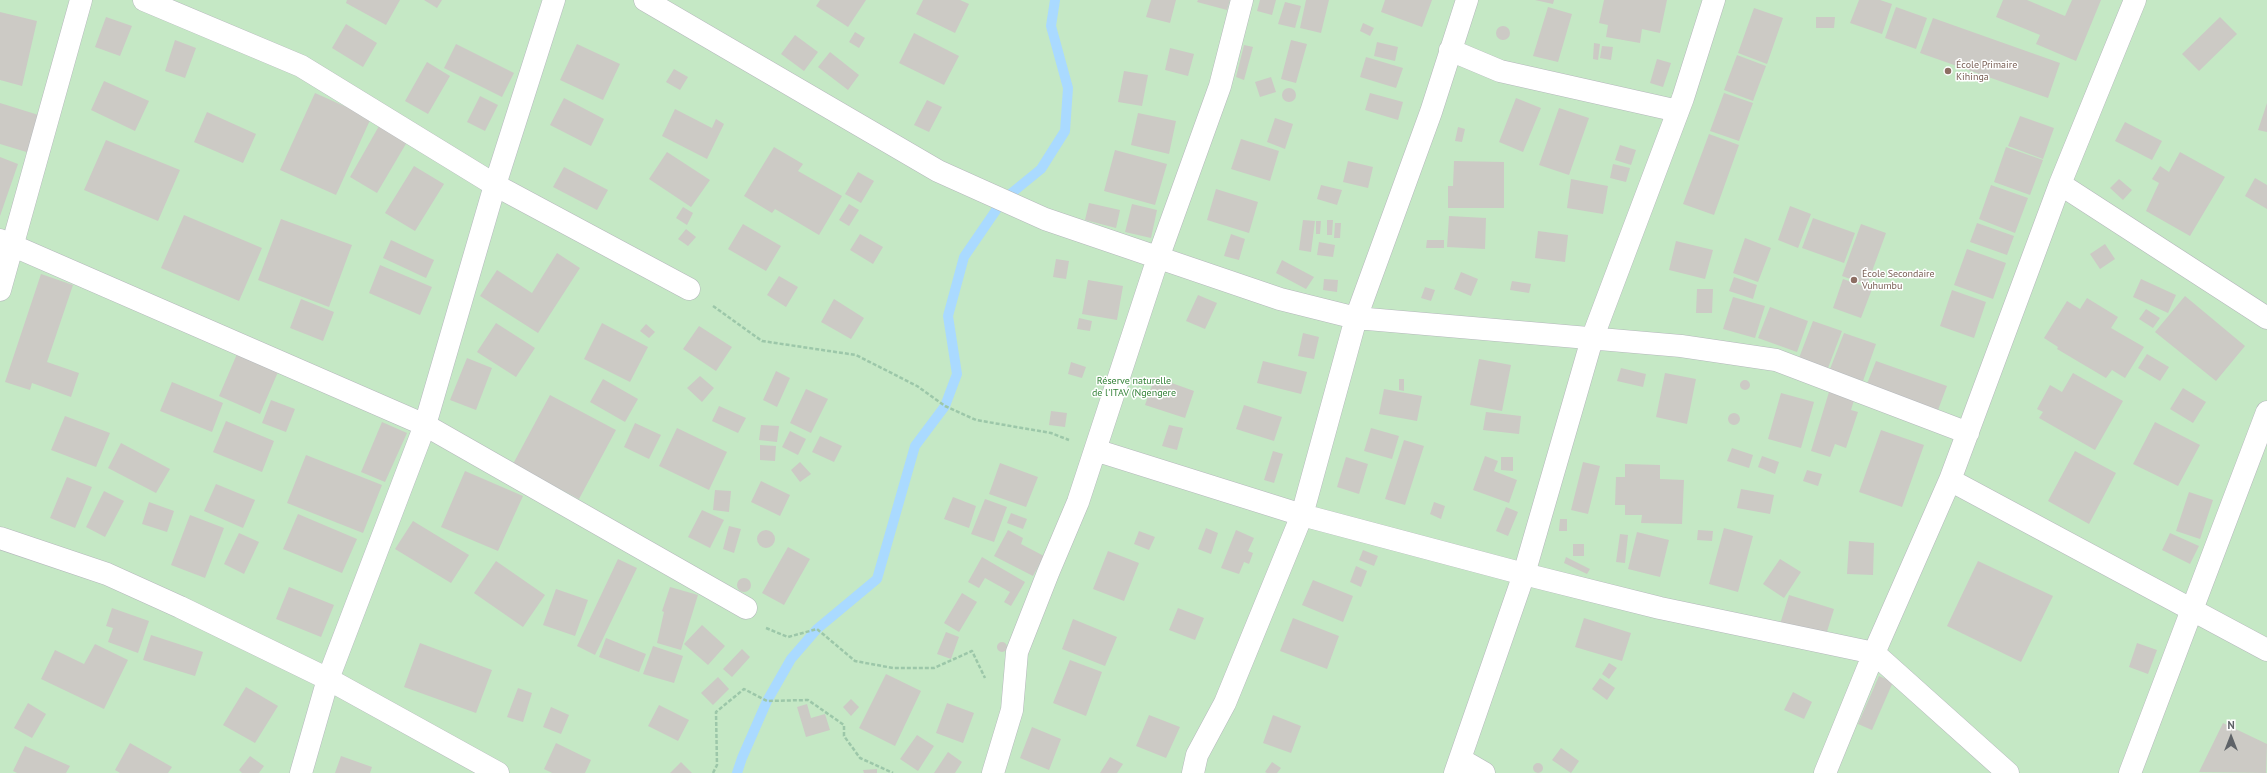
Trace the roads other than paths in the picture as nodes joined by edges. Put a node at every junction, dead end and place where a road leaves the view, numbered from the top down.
1 (81, 0) edge
2 (144, 0) edge
3 (554, 0) edge
4 (645, 0) edge
5 (1242, 0) edge
6 (1467, 0) edge
7 (1714, 0) edge
8 (2135, 0) edge
9 (1450, 50) junction
10 (1678, 111) junction
11 (2060, 184) junction
12 (495, 185) junction
13 (6, 242) edge
14 (1158, 258) junction
15 (689, 289) road end
16 (0, 290) edge
17 (1356, 318) junction
18 (2267, 318) edge
19 (1592, 339) junction
20 (2267, 412) edge
21 (424, 425) junction
22 (1968, 434) junction
23 (1095, 450) junction
24 (1950, 480) junction
25 (1302, 515) junction
26 (0, 538) edge
27 (1524, 574) junction
28 (746, 608) road end
29 (2191, 609) junction
30 (2267, 650) edge
31 (1874, 653) junction
32 (328, 679) junction
33 (1457, 766) edge
34 (301, 773) edge
35 (498, 773) edge
36 (993, 773) edge
37 (1193, 773) edge
38 (1484, 773) edge
39 (1825, 773) edge
40 (2008, 773) edge
41 (2130, 773) edge

1 - 13 street
2 - 12 street
3 - 12 street
4 - 14 street
5 - 14 street
6 - 9 street
7 - 10 street
8 - 11 street
9 - 10 street
9 - 17 street
10 - 19 street
11 - 18 street
11 - 22 street
12 - 15 street
12 - 21 street
13 - 16 street
13 - 21 street
14 - 17 street
14 - 23 street
17 - 19 street
17 - 25 street
19 - 22 street
19 - 27 street
20 - 29 street
21 - 28 street
21 - 32 street
22 - 24 street
23 - 25 street
23 - 36 street
24 - 29 street
24 - 31 street
25 - 27 street
25 - 37 street
26 - 32 street
27 - 31 street
27 - 33 street
29 - 30 street
29 - 41 street
31 - 39 street
31 - 40 street
32 - 34 street
32 - 35 street
33 - 38 street

